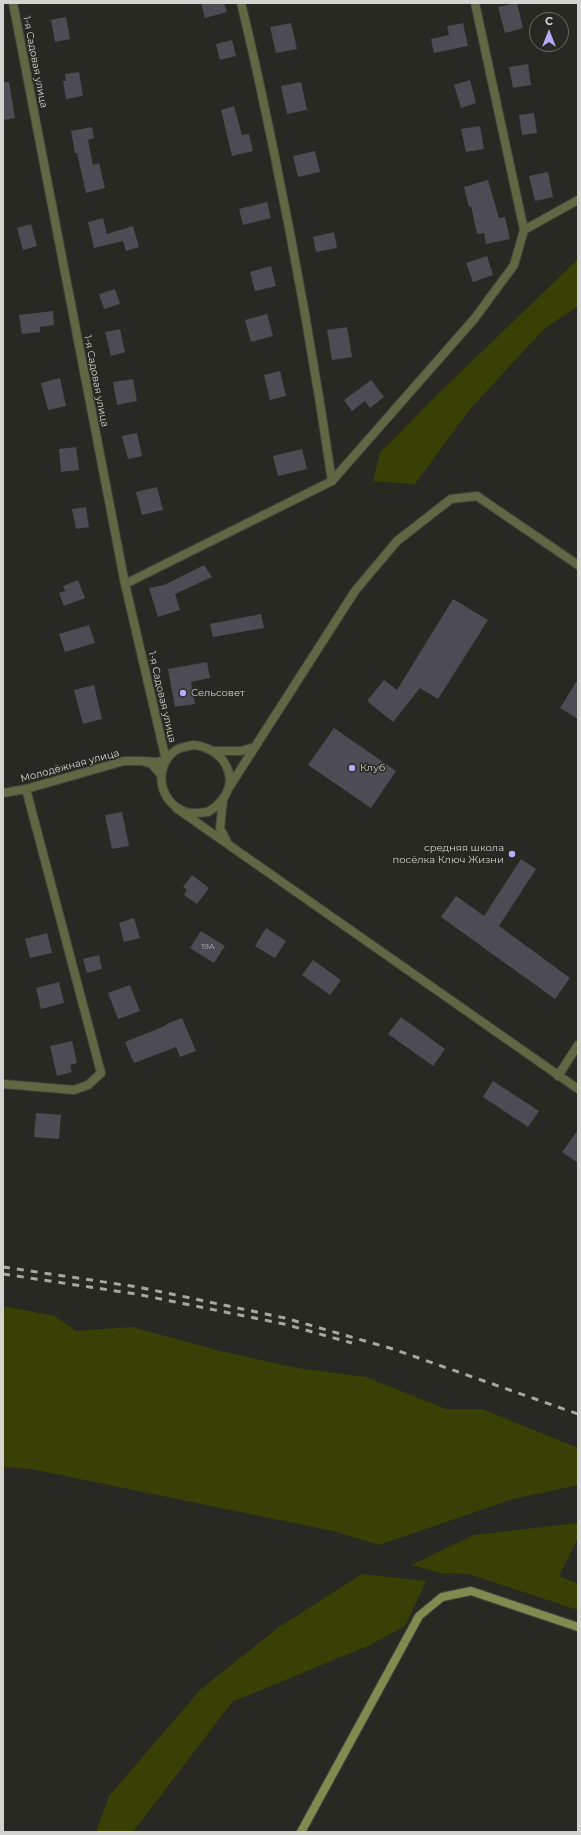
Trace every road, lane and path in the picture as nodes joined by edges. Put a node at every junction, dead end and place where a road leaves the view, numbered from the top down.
1 (13, 3) edge
2 (241, 3) edge
3 (475, 3) edge
4 (578, 200) edge
5 (524, 230) junction
6 (332, 481) junction
7 (578, 565) edge
8 (125, 584) junction
9 (255, 747) junction
10 (214, 751) junction
11 (166, 760) junction
12 (141, 761) junction
13 (161, 775) junction
14 (26, 789) junction
15 (228, 789) junction
16 (3, 793) edge
17 (223, 799) junction
18 (176, 808) junction
19 (227, 843) junction
20 (578, 1046) edge
21 (558, 1076) junction
22 (3, 1084) edge
23 (578, 1089) edge
24 (578, 1627) edge
25 (301, 1832) edge

1 - 8 street, 1-я Садовая улица
2 - 6 street
3 - 5 street
4 - 5 street
5 - 6 street
6 - 8 street
7 - 9 street
8 - 11 street, 1-я Садовая улица
9 - 10 street
9 - 15 street
10 - 11 street
10 - 15 street
11 - 12 street, Молодёжная улица
11 - 13 street
12 - 13 street
12 - 14 street, Молодёжная улица
13 - 18 street
14 - 16 street, Молодёжная улица
14 - 22 street
15 - 17 street
17 - 18 street
17 - 19 street
18 - 19 street
19 - 21 street
20 - 21 street
21 - 23 street
24 - 25 street

